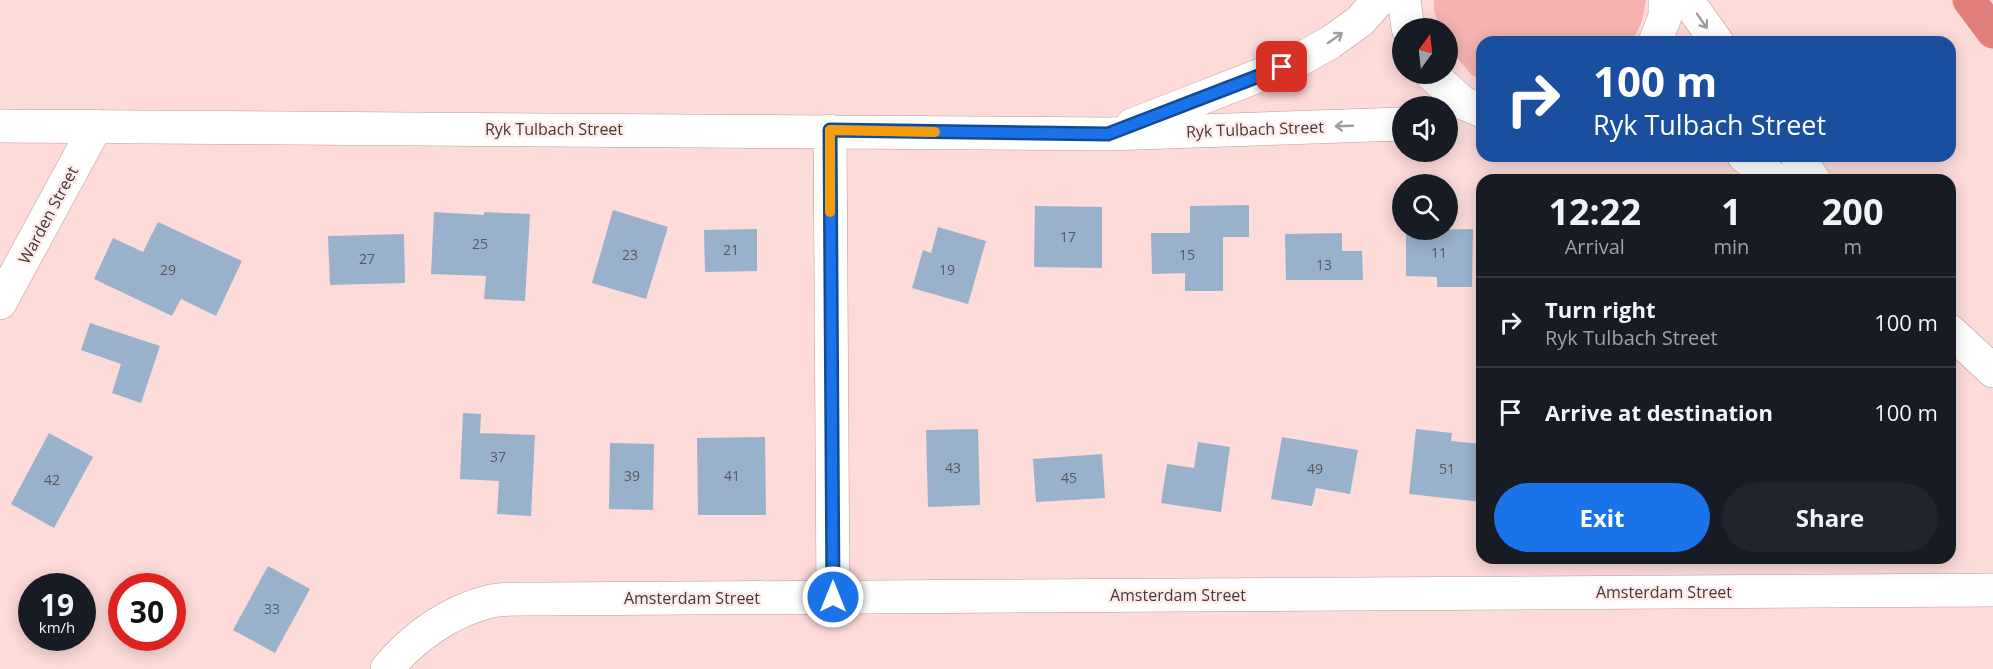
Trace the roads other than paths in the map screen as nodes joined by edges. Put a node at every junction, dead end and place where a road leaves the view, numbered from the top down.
1 (1379, 0) edge
2 (1404, 0) edge
3 (1665, 0) edge
4 (1687, 0) edge
5 (1407, 18) edge
6 (1657, 36) edge
7 (1713, 36) edge
8 (1442, 84) edge
9 (1476, 109) edge
10 (1476, 122) edge
11 (1458, 123) edge
12 (1392, 124) edge
13 (0, 126) edge
14 (96, 126) junction
15 (830, 130) junction
16 (1108, 134) junction
17 (1752, 162) edge
18 (1768, 174) edge
19 (0, 303) edge
20 (1956, 337) edge
21 (1993, 371) edge
22 (1993, 590) edge
23 (833, 597) junction
24 (387, 669) edge

16 -> 1 street, Ryk Tulbach Street
2 - 5 street
3 - 6 street
4 -> 7 street
8 - 9 street
10 - 11 street
12 -> 16 street, Ryk Tulbach Street
13 - 14 street, Ryk Tulbach Street
14 - 15 street, Ryk Tulbach Street
14 - 19 street, Warden Street
15 - 16 street, Ryk Tulbach Street
15 - 23 street
17 - 18 street
20 - 21 street
22 - 23 street, Amsterdam Street
23 - 24 street, Amsterdam Street

